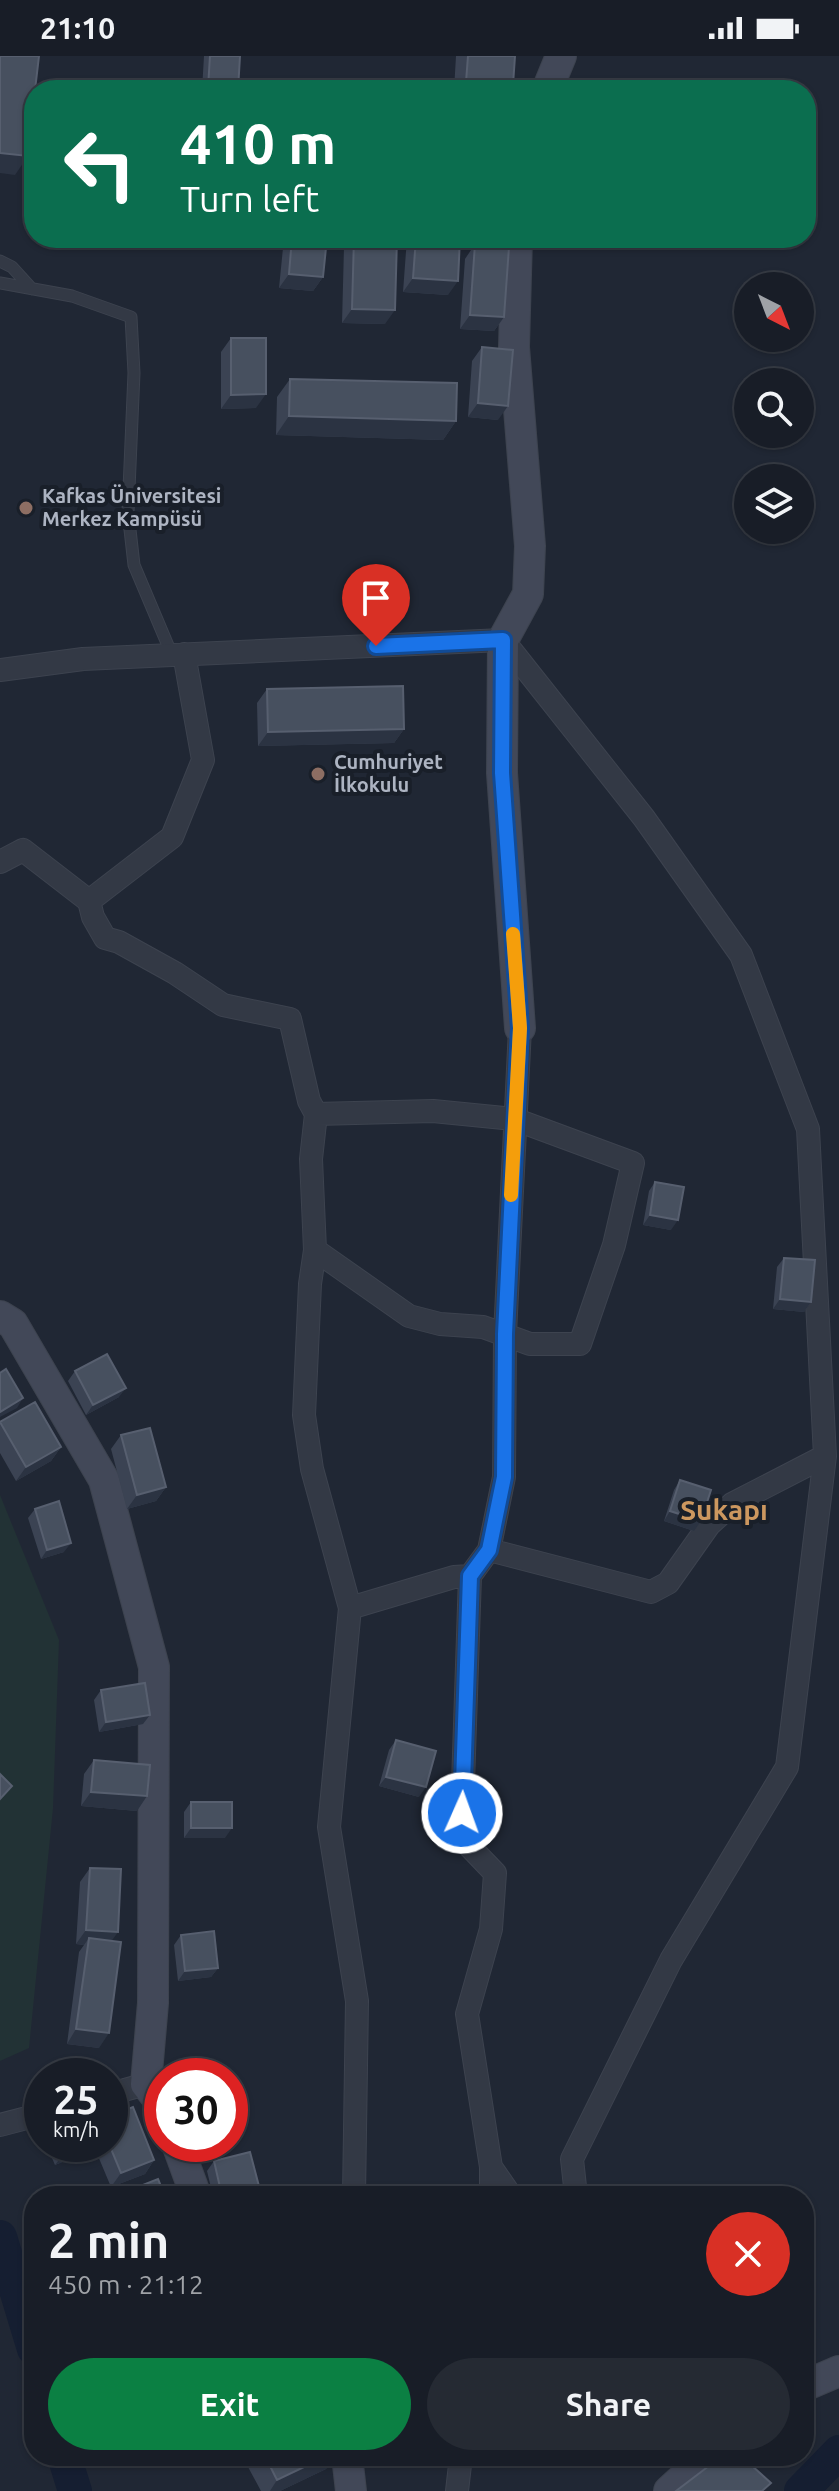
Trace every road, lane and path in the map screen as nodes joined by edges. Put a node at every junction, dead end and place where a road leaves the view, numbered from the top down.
1 (561, 56) edge
2 (551, 80) edge
3 (517, 248) edge
4 (0, 261) edge
5 (0, 283) edge
6 (33, 289) junction
7 (503, 640) junction
8 (178, 654) junction
9 (0, 670) edge
10 (0, 862) edge
11 (89, 901) junction
12 (520, 1028) joint
13 (316, 1114) junction
14 (514, 1119) junction
15 (315, 1250) junction
16 (0, 1316) edge
17 (505, 1334) junction
18 (825, 1456) junction
19 (489, 1550) junction
20 (470, 1576) junction
21 (350, 1608) junction
22 (154, 2058) edge
23 (24, 2119) edge
24 (0, 2125) edge
25 (184, 2162) edge
26 (491, 2167) junction
27 (192, 2186) edge
28 (354, 2186) edge
29 (491, 2186) edge
30 (504, 2186) edge
31 (575, 2186) edge
32 (839, 2371) edge
33 (814, 2382) edge
34 (348, 2466) edge
35 (460, 2466) edge
36 (696, 2466) edge
37 (351, 2491) edge
38 (457, 2491) edge
39 (669, 2491) edge

1 - 2 street
3 - 7 street
4 - 6 lane
5 - 6 lane
6 - 8 lane
7 - 8 street
7 - 12 street
7 - 18 street
8 - 9 street
8 - 11 street
10 - 11 street
11 - 13 street
12 - 14 street
13 - 14 street
13 - 15 street
14 - 17 street
14 - 17 street
15 - 17 street
15 - 21 street
16 - 22 street
17 - 19 street
18 - 19 street
18 - 31 street
19 - 20 street
20 - 21 street
20 - 26 street
21 - 28 street
23 - 24 street
25 - 27 street
26 - 29 street
26 - 30 street
32 - 33 street
34 - 37 street
35 - 38 street
36 - 39 street

